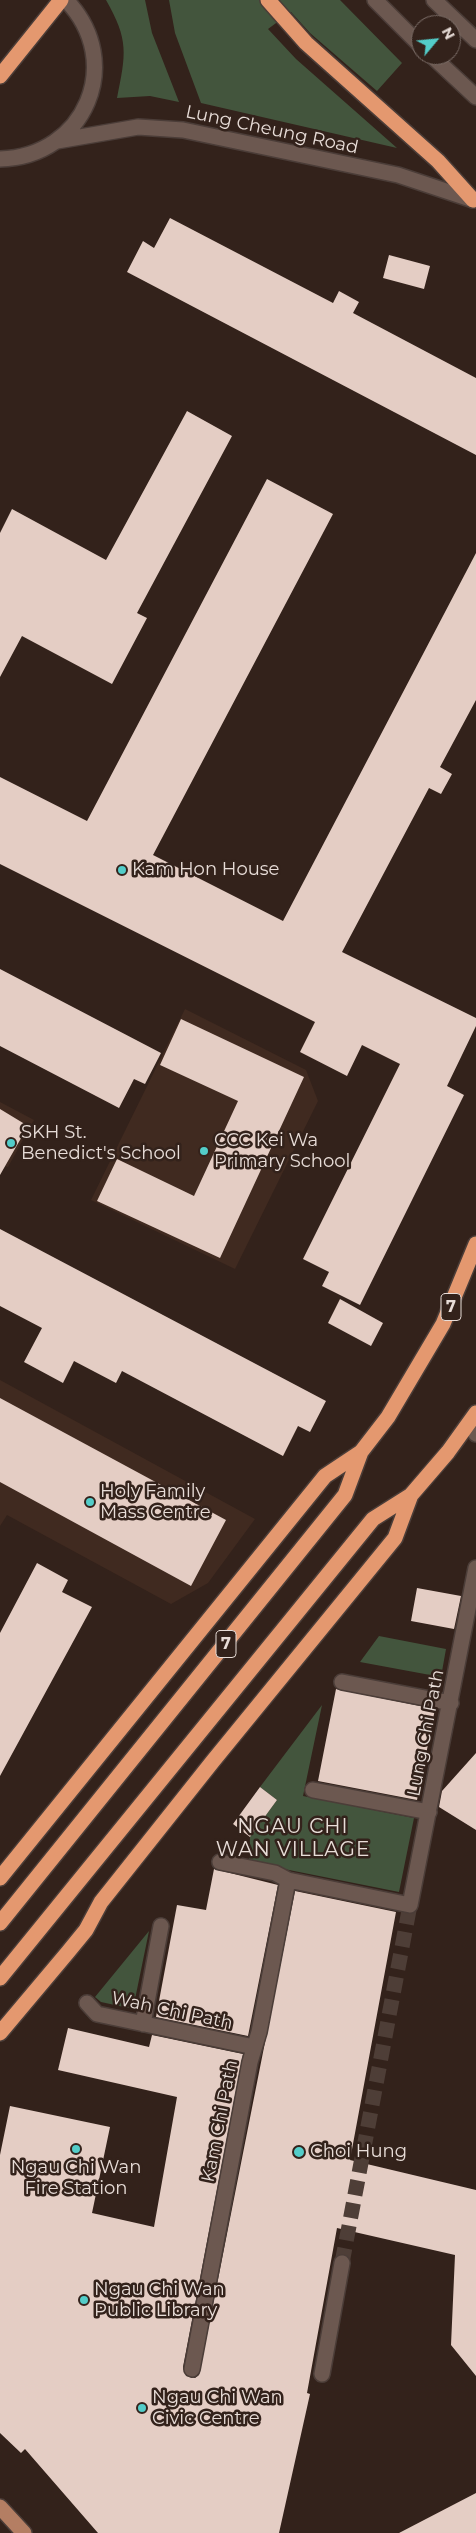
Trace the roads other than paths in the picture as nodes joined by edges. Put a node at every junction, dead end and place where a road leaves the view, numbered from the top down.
1 (375, 0) edge
2 (434, 0) edge
3 (268, 1) edge
4 (68, 2) edge
5 (471, 35) edge
6 (411, 36) edge
7 (441, 65) edge
8 (0, 76) edge
9 (476, 97) edge
10 (57, 141) junction
11 (0, 159) edge
12 (475, 201) edge
13 (476, 1244) edge
14 (474, 1424) edge
15 (361, 1452) junction
16 (411, 1495) junction
17 (476, 1568) edge
18 (342, 1682) dead end
19 (450, 1703) junction
20 (312, 1790) dead end
21 (429, 1812) junction
22 (220, 1862) dead end
23 (0, 1878) edge
24 (288, 1880) junction
25 (0, 1923) edge
26 (162, 1926) dead end
27 (0, 1978) edge
28 (87, 2003) dead end
29 (143, 2024) junction
30 (0, 2033) edge
31 (254, 2047) junction
32 (342, 2264) tunnel mouth
33 (192, 2369) dead end
34 (322, 2374) dead end
35 (0, 2506) edge
36 (24, 2533) edge

1 - 6 street
2 - 5 street
3 - 12 highway
4 - 8 highway
4 - 10 street
7 - 9 street
10 - 11 street
10 - 12 street, Lung Cheung Road
13 - 15 highway, 7
14 - 16 highway, 7
15 - 23 highway
15 - 25 highway, 7
16 - 27 highway, 7
16 - 30 highway
17 - 19 street, Lung Chi Path
18 - 19 street
19 - 21 street, Lung Chi Path
20 - 21 street
21 - 24 street, Lung Chi Path
22 - 24 street
24 - 31 street, Kam Chi Path
26 - 29 street
28 - 29 street, Wah Chi Path
29 - 31 street, Wah Chi Path
31 - 33 street, Kam Chi Path
32 - 34 street
35 - 36 main road

